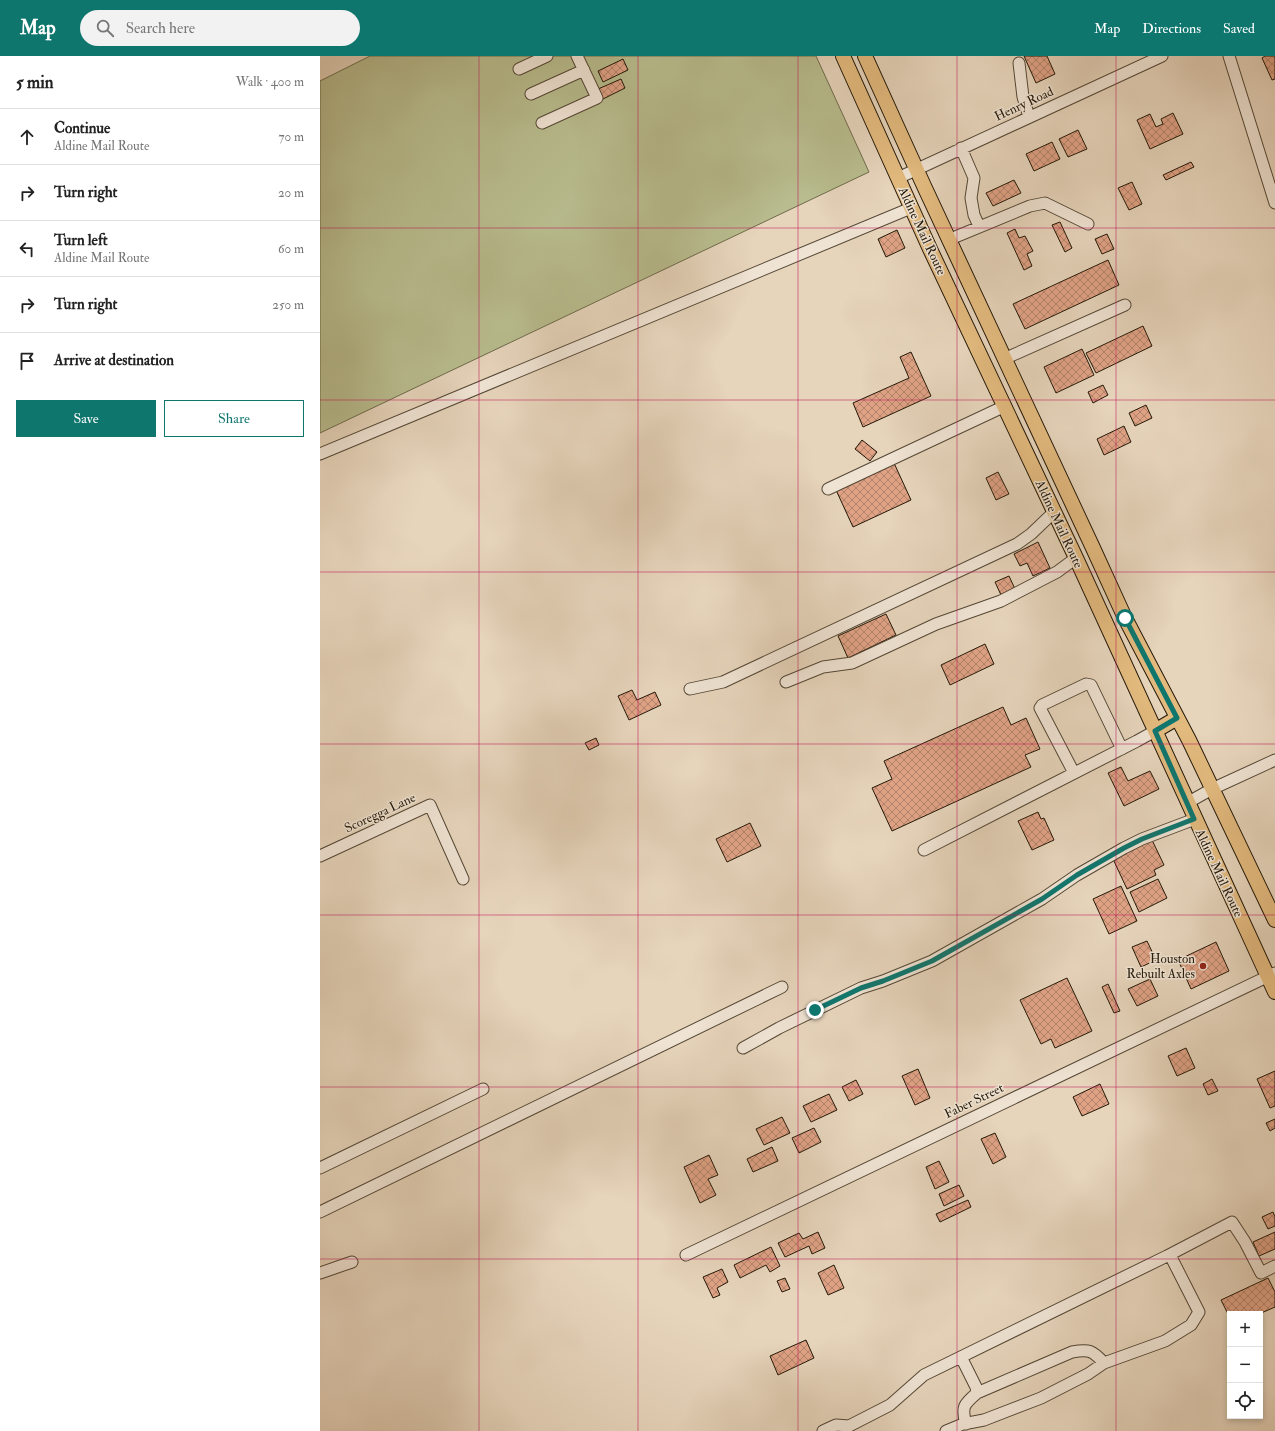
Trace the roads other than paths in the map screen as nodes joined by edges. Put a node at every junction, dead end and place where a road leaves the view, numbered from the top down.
1 (548, 56) edge
2 (577, 56) edge
3 (843, 56) edge
4 (865, 56) edge
5 (1162, 56) edge
6 (1229, 56) edge
7 (1019, 62) dead end
8 (519, 69) dead end
9 (584, 70) junction
10 (531, 94) dead end
11 (1029, 117) junction
12 (542, 123) dead end
13 (961, 148) junction
14 (916, 169) junction
15 (898, 178) junction
16 (1275, 203) edge
17 (912, 208) junction
18 (1088, 224) dead end
19 (979, 226) junction
20 (948, 240) junction
21 (1125, 305) dead end
22 (1004, 359) junction
23 (986, 369) junction
24 (1004, 406) junction
25 (320, 454) edge
26 (828, 489) dead end
27 (1054, 512) junction
28 (1093, 548) junction
29 (1076, 558) junction
30 (786, 682) dead end
31 (690, 689) dead end
32 (1177, 718) junction
33 (1155, 731) junction
34 (1122, 749) junction
35 (1275, 760) edge
36 (1074, 773) junction
37 (1212, 789) junction
38 (1187, 803) junction
39 (1194, 819) junction
40 (924, 850) dead end
41 (320, 856) edge
42 (463, 879) dead end
43 (1275, 920) edge
44 (1271, 975) edge
45 (782, 987) dead end
46 (1275, 992) edge
47 (743, 1048) dead end
48 (483, 1090) dead end
49 (320, 1168) edge
50 (320, 1212) edge
51 (686, 1255) dead end
52 (1170, 1255) junction
53 (352, 1262) dead end
54 (1275, 1266) edge
55 (320, 1273) edge
56 (961, 1357) junction
57 (1104, 1363) junction
58 (977, 1393) junction
59 (966, 1424) junction
60 (851, 1428) edge
61 (823, 1431) edge
62 (946, 1431) edge

1 - 8 street
2 - 9 street
3 - 15 main road, Aldine Mail Route
4 - 14 main road, Aldine Mail Route
5 - 11 street, Henry Road
6 - 16 street
7 - 11 street
9 - 10 street
9 - 12 street
11 - 13 street, Henry Road
13 - 14 street, Henry Road
13 - 19 street
14 - 15 street, Henry Road
14 - 20 main road, Aldine Mail Route
15 - 17 main road, Aldine Mail Route
17 - 23 main road, Aldine Mail Route
17 - 25 street
18 - 19 street
19 - 20 street
20 - 22 main road, Aldine Mail Route
21 - 22 street
22 - 23 main road
22 - 28 main road, Aldine Mail Route
23 - 24 main road, Aldine Mail Route
24 - 26 street
24 - 27 main road, Aldine Mail Route
27 - 29 main road, Aldine Mail Route
27 - 31 street
28 - 29 main road
28 - 32 main road, Aldine Mail Route
29 - 30 street
29 - 33 main road, Aldine Mail Route
32 - 33 main road
32 - 37 main road, Aldine Mail Route
33 - 34 street
33 - 38 main road, Aldine Mail Route
34 - 36 street
34 - 36 street
35 - 37 street
36 - 40 street
37 - 38 street
37 - 43 main road, Aldine Mail Route
38 - 39 main road, Aldine Mail Route
39 - 44 main road, Aldine Mail Route
39 - 47 street
41 - 42 street, Scoregga Lane
44 - 46 main road, Aldine Mail Route
44 - 51 street, Faber Street
45 - 50 street
48 - 49 street
52 - 54 street
52 - 56 street
52 - 57 street
53 - 55 street
56 - 58 street
56 - 60 street
57 - 58 street
57 - 59 street
58 - 59 street
59 - 62 street
60 - 61 street

